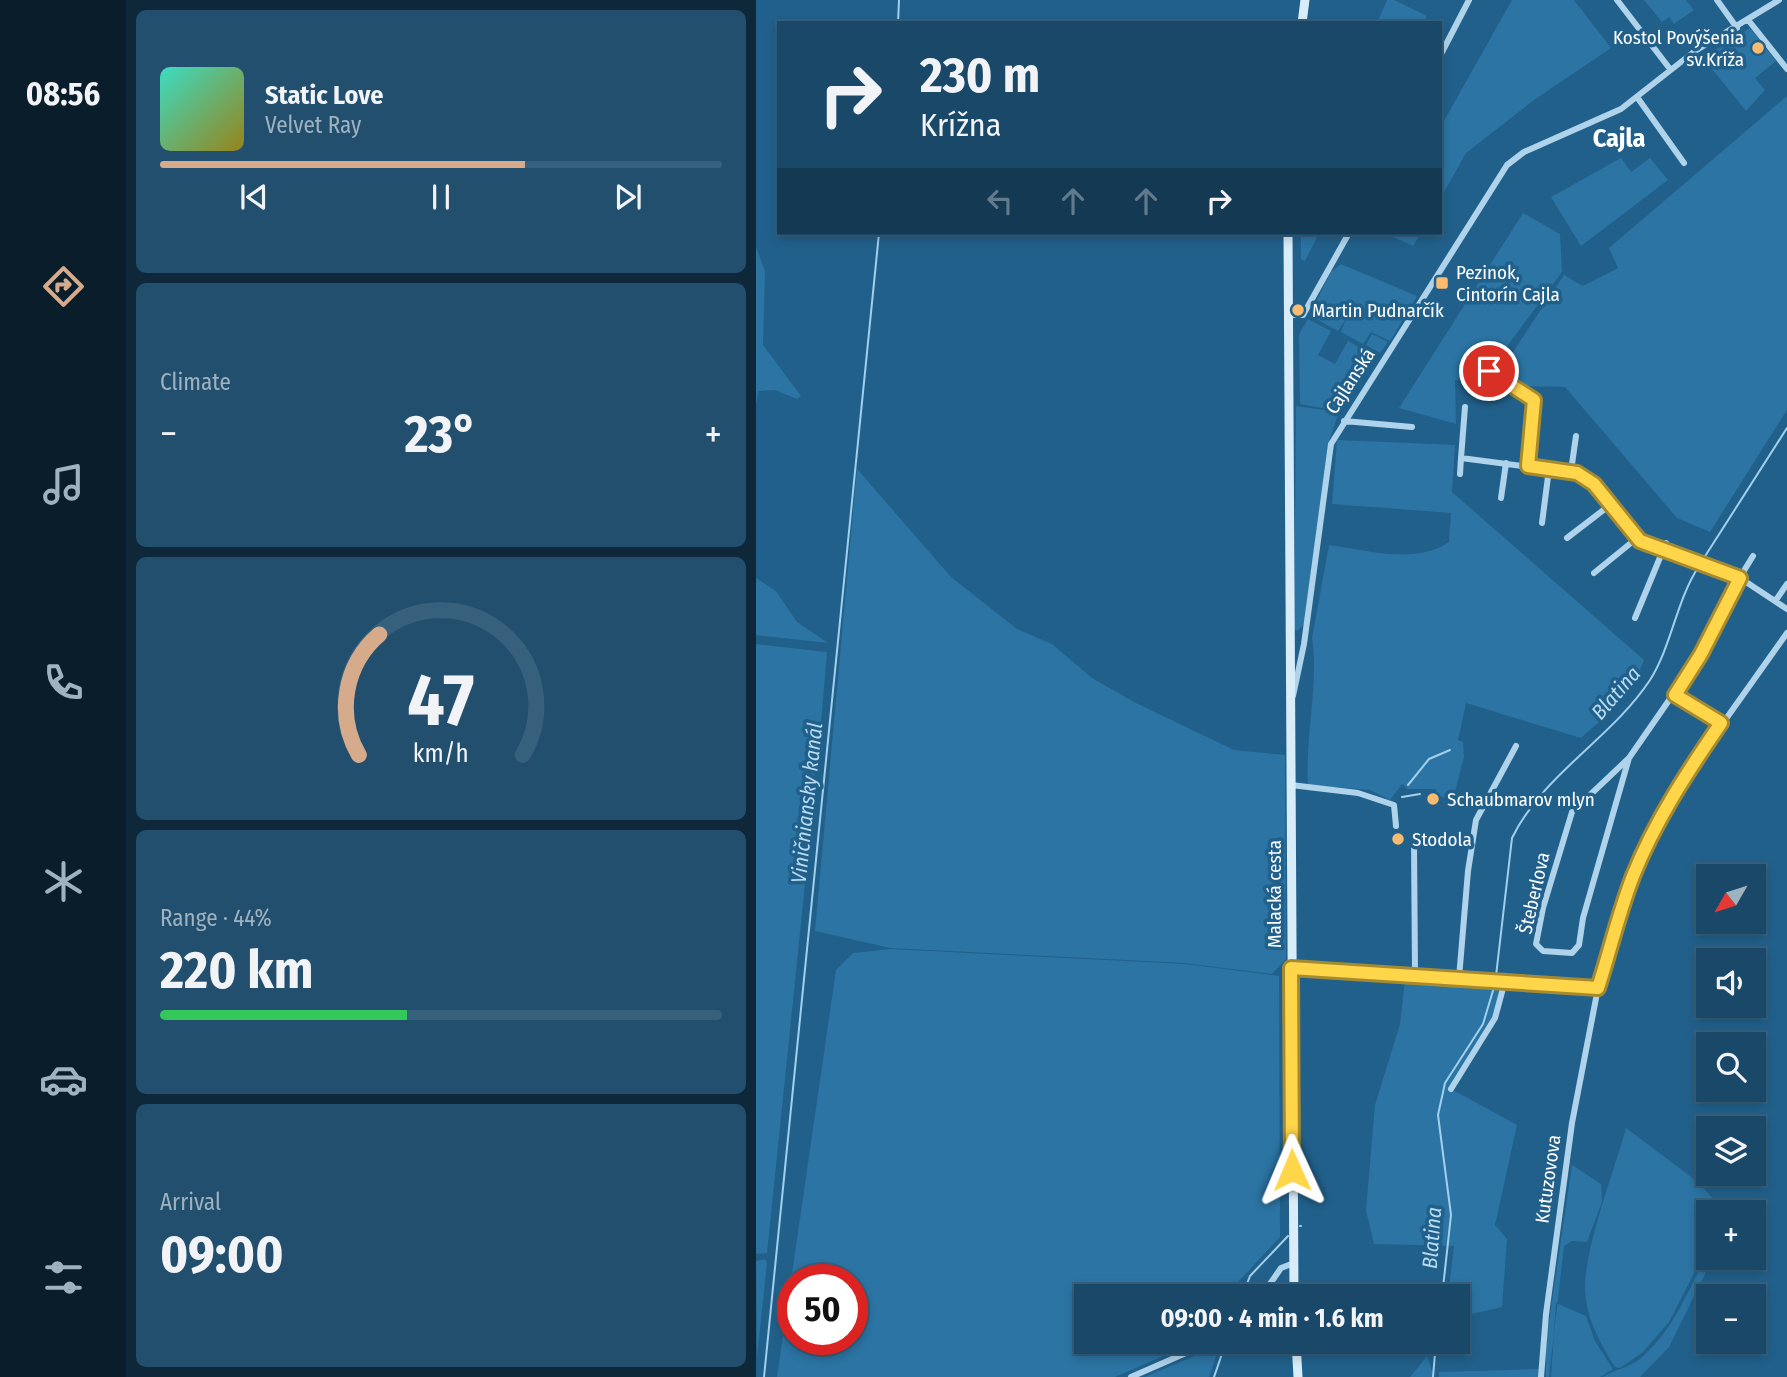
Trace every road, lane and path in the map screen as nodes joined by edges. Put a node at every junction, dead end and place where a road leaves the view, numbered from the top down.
1 (1305, 0) edge
2 (1469, 0) edge
3 (1617, 0) edge
4 (1717, 0) edge
5 (1779, 0) edge
6 (1301, 21) edge
7 (1749, 21) junction
8 (1737, 28) junction
9 (1442, 52) edge
10 (1671, 69) junction
11 (1787, 69) edge
12 (1637, 97) junction
13 (1684, 163) dead end
14 (1288, 235) edge
15 (1348, 235) edge
16 (1289, 315) junction
17 (1489, 371) dead end
18 (1465, 407) dead end
19 (1344, 421) junction
20 (1412, 427) dead end
21 (1576, 436) dead end
22 (1461, 458) junction
23 (1506, 463) junction
24 (1528, 466) junction
25 (1549, 468) junction
26 (1571, 471) junction
27 (1460, 474) dead end
28 (1501, 498) dead end
29 (1610, 505) junction
30 (1542, 523) dead end
31 (1567, 538) dead end
32 (1637, 538) junction
33 (1665, 546) junction
34 (1753, 556) dead end
35 (1594, 573) dead end
36 (1740, 578) junction
37 (1787, 584) edge
38 (1776, 600) junction
39 (1787, 609) edge
40 (1636, 618) dead end
41 (1787, 633) edge
42 (1291, 644) junction
43 (1304, 644) junction
44 (1675, 695) junction
45 (1291, 705) junction
46 (1721, 723) junction
47 (1516, 746) dead end
48 (1629, 758) junction
49 (1612, 774) junction
50 (1291, 785) junction
51 (1622, 785) junction
52 (1396, 826) dead end
53 (1414, 841) dead end
54 (1291, 968) junction
55 (1415, 974) junction
56 (1460, 978) junction
57 (1504, 981) junction
58 (1598, 988) junction
59 (1451, 1089) dead end
60 (1294, 1263) junction
61 (1270, 1284) edge
62 (1294, 1284) edge
63 (1183, 1354) edge
64 (1297, 1354) edge
65 (1131, 1377) edge
66 (1298, 1377) edge
67 (1541, 1377) edge

1 - 6 main road
2 - 9 street
3 - 10 street
4 - 8 street
5 - 7 street, Cajlanská
7 - 8 street, Cajlanská
7 - 11 street
8 - 10 street, Cajlanská
10 - 12 street, Cajlanská
12 - 13 street
12 - 19 street, Cajlanská
14 - 16 main road
15 - 16 street
16 - 42 main road
17 - 24 street
18 - 22 street
19 - 20 street
19 - 43 street, Cajlanská
21 - 26 street
22 - 23 street
22 - 27 street
23 - 24 street
23 - 28 street
24 - 25 street
25 - 26 street
25 - 30 street
26 - 29 street
29 - 31 street
29 - 32 street
32 - 33 street
32 - 35 street
33 - 36 street
33 - 40 street
34 - 36 street, Šteberlova
36 - 38 street
36 - 44 street, Šteberlova
37 - 38 street
38 - 39 street
41 - 46 street, Kutuzovova
42 - 43 street
42 - 45 main road
43 - 45 street, Cajlanská
44 - 46 street
44 - 48 street, Šteberlova
45 - 50 main road
46 - 58 street, Kutuzovova
47 - 56 street
48 - 49 street, Šteberlova
48 - 51 street, Šteberlova
49 - 51 street
49 - 51 street, Šteberlova
50 - 52 street
50 - 54 main road, Malacká cesta
53 - 55 street
54 - 55 street
54 - 60 main road, Malacká cesta
55 - 56 street
56 - 57 street
57 - 58 street
57 - 59 street
58 - 67 street, Kutuzovova
60 - 61 street
60 - 62 main road, Malacká cesta
63 - 65 street
64 - 66 main road

